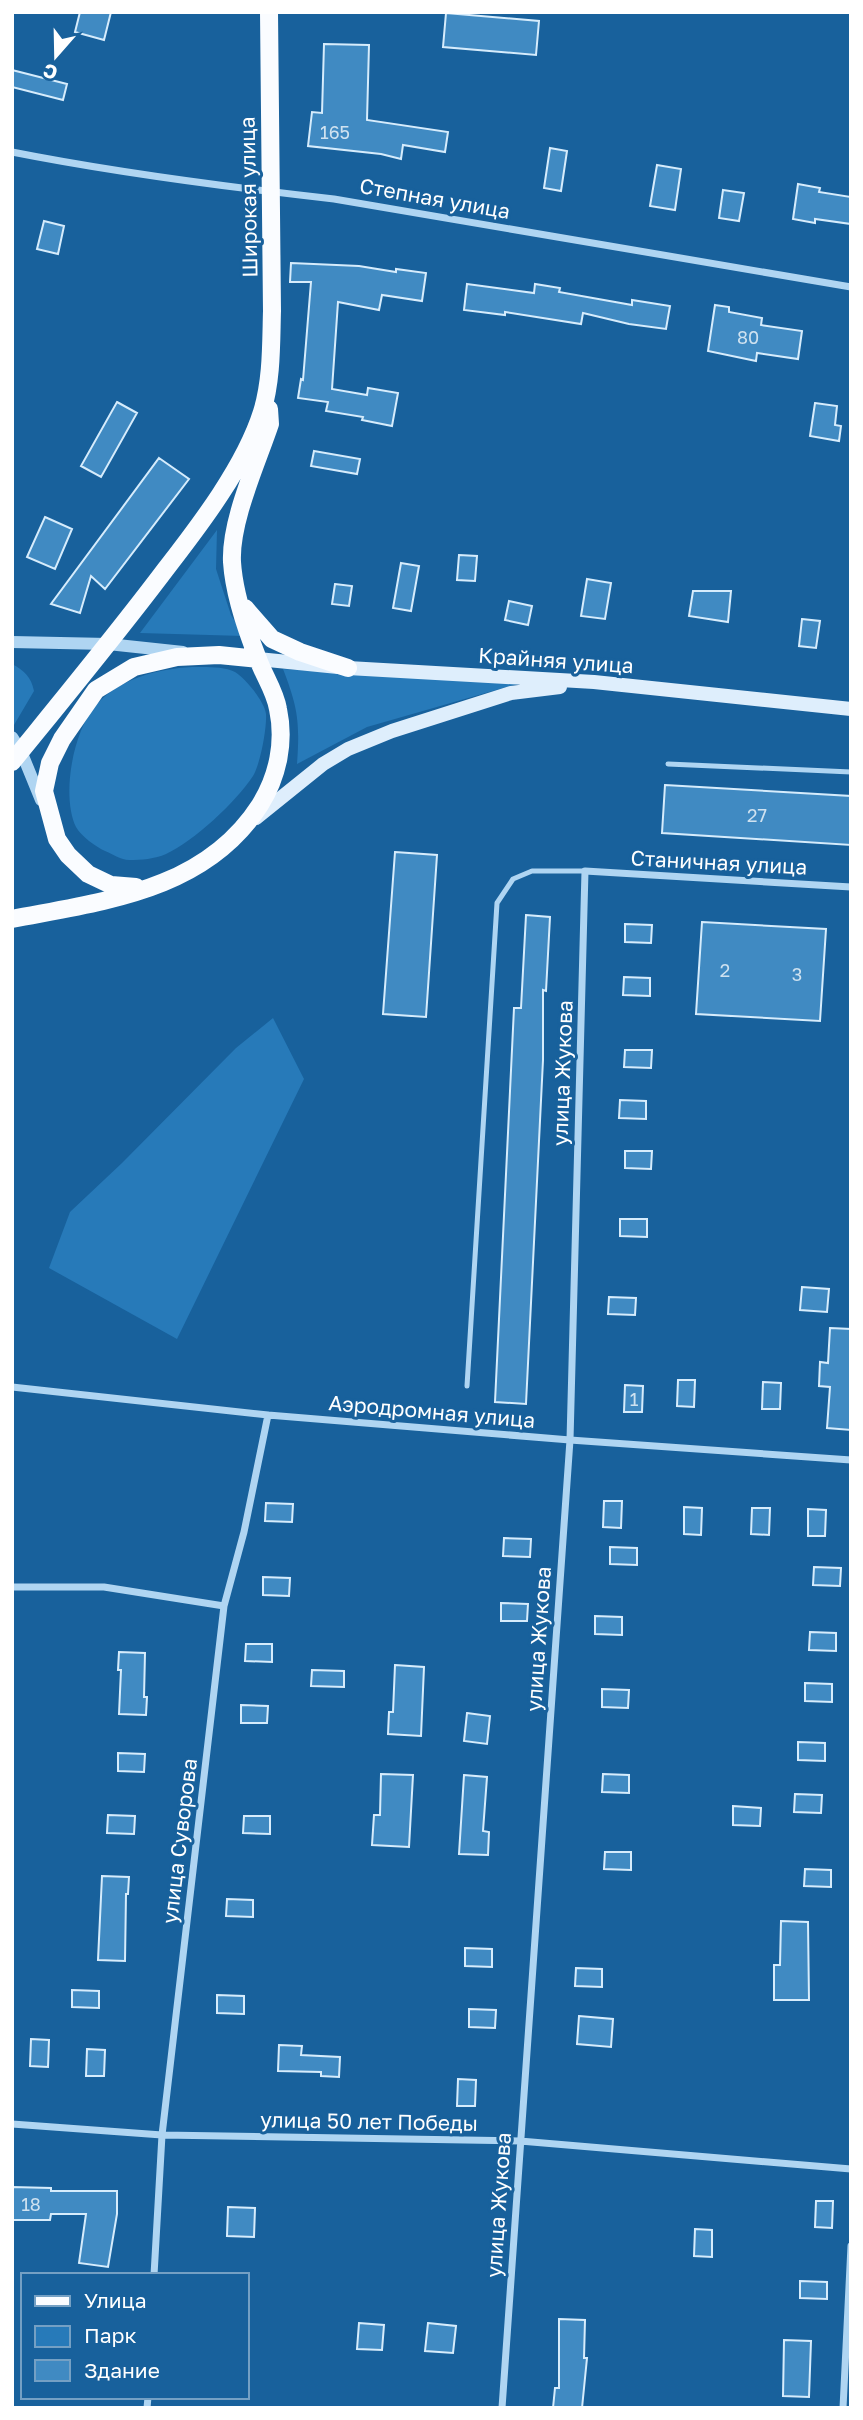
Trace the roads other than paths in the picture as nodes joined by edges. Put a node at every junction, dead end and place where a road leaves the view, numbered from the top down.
1 (269, 12) edge
2 (12, 152) edge
3 (271, 192) junction
4 (851, 286) edge
5 (268, 381) junction
6 (239, 600) junction
7 (12, 642) edge
8 (108, 644) junction
9 (219, 655) junction
10 (258, 659) junction
11 (348, 668) junction
12 (594, 682) junction
13 (75, 684) junction
14 (851, 709) edge
15 (62, 739) junction
16 (15, 750) edge
17 (668, 764) dead end
18 (851, 772) edge
19 (247, 825) junction
20 (57, 839) junction
21 (585, 872) junction
22 (851, 887) edge
23 (146, 888) junction
24 (12, 919) edge
25 (467, 1386) dead end
26 (12, 1387) edge
27 (268, 1415) junction
28 (570, 1440) junction
29 (851, 1460) edge
30 (12, 1587) edge
31 (224, 1605) junction
32 (12, 2124) edge
33 (162, 2135) junction
34 (520, 2141) junction
35 (851, 2169) edge
36 (851, 2246) edge
37 (154, 2273) edge
38 (502, 2408) edge
39 (843, 2408) edge

1 - 3 main road, Широкая улица
2 - 3 street, Степная улица
3 - 4 street, Степная улица
3 - 5 main road, Широкая улица
5 - 6 main road
5 - 8 main road
6 - 10 main road
6 - 11 main road
7 - 8 street
8 - 9 street
8 - 13 main road
9 - 10 main road
9 - 15 main road
10 - 11 main road, Крайняя улица
10 - 19 main road
11 - 12 main road, Крайняя улица
12 - 14 main road, Крайняя улица
12 - 19 main road
13 - 15 main road
13 - 16 main road
15 - 20 main road
16 - 20 street
17 - 18 lane
19 - 23 main road
20 - 23 main road
21 - 22 street, Станичная улица
21 - 25 lane
21 - 28 street, улица Жукова
23 - 24 main road
26 - 27 street, Аэродромная улица
27 - 28 street, Аэродромная улица
27 - 31 street, улица Суворова
28 - 29 street, Аэродромная улица
28 - 34 street, улица Жукова
30 - 31 street
31 - 33 street, улица Суворова
32 - 33 street, улица 50 лет Победы
33 - 34 street, улица 50 лет Победы
33 - 37 street, улица Суворова
34 - 35 street, улица 50 лет Победы
34 - 38 street, улица Жукова
36 - 39 street

